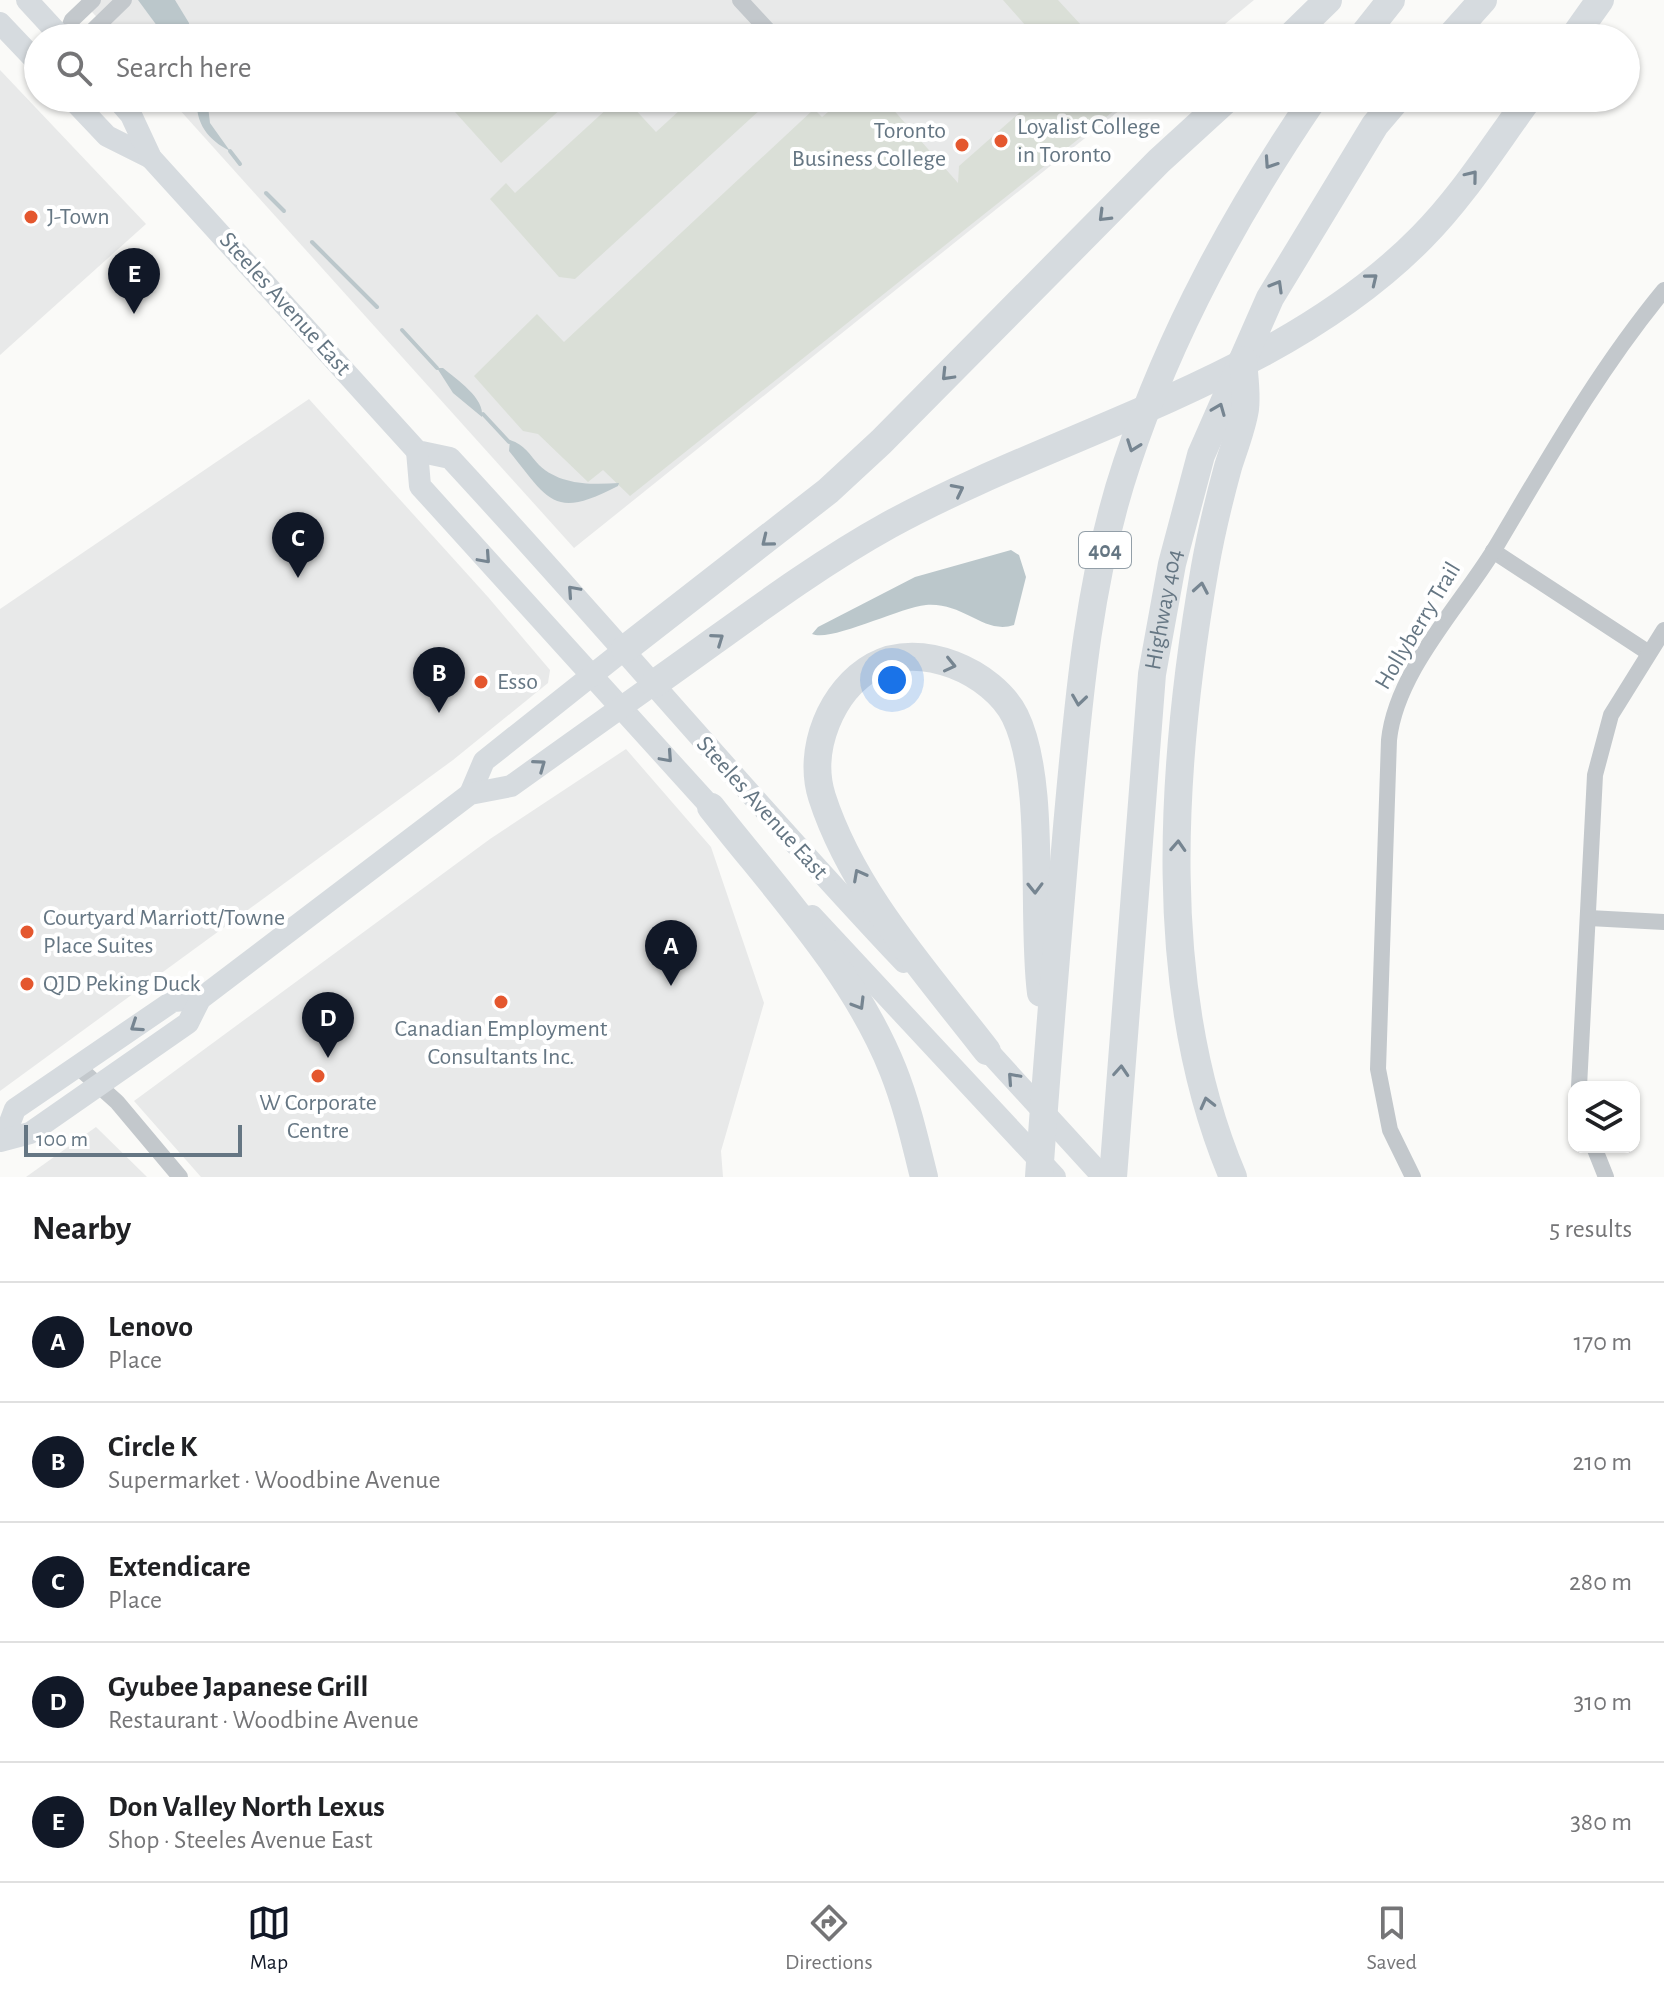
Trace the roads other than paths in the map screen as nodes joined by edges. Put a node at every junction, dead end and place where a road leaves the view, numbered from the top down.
1 (27, 0) edge
2 (93, 0) edge
3 (124, 0) edge
4 (740, 0) edge
5 (1328, 0) edge
6 (1391, 0) edge
7 (1483, 0) edge
8 (1600, 0) edge
9 (0, 23) edge
10 (50, 24) edge
11 (70, 24) edge
12 (99, 24) edge
13 (762, 24) edge
14 (1303, 24) edge
15 (1372, 24) edge
16 (1462, 24) edge
17 (1583, 24) edge
18 (24, 48) edge
19 (84, 112) edge
20 (128, 112) edge
21 (1213, 112) edge
22 (1305, 112) edge
23 (1386, 112) edge
24 (1518, 112) edge
25 (151, 158) junction
26 (1664, 290) edge
27 (1243, 356) junction
28 (417, 451) junction
29 (1493, 551) junction
30 (1664, 630) edge
31 (625, 649) junction
32 (1649, 653) junction
33 (592, 676) junction
34 (654, 684) junction
35 (621, 708) junction
36 (470, 794) junction
37 (711, 807) junction
38 (1589, 918) junction
39 (1664, 922) edge
40 (200, 999) junction
41 (1048, 1048) junction
42 (987, 1051) junction
43 (77, 1066) junction
44 (1579, 1081) edge
45 (98, 1086) junction
46 (2, 1139) edge
47 (1596, 1153) edge
48 (180, 1177) edge
49 (924, 1177) edge
50 (1039, 1177) edge
51 (1055, 1177) edge
52 (1103, 1177) edge
53 (1113, 1177) edge
54 (1233, 1177) edge
55 (1413, 1177) edge
56 (1606, 1177) edge

1 - 10 main road
2 - 11 street
3 - 12 street
4 - 13 street
5 - 14 highway
6 - 15 highway
7 - 16 highway
8 - 17 highway
9 - 18 main road
19 - 25 main road, Steeles Avenue East
20 - 25 main road, Steeles Avenue East
21 -> 31 highway
22 -> 41 highway, 404
27 -> 23 highway, Highway 404
34 -> 24 highway
25 - 28 main road, Steeles Avenue East
26 - 29 street, Hollyberry Trail
53 -> 27 highway, Highway 404
54 -> 27 highway
31 -> 28 main road, Steeles Avenue East
28 -> 33 main road, Steeles Avenue East
29 - 32 street
29 - 55 street, Hollyberry Trail
30 - 32 street
31 - 33 main road
31 - 34 main road, Steeles Avenue East
32 - 38 street
33 - 35 main road, Steeles Avenue East
33 - 36 main road
34 - 35 main road
34 - 42 main road, Steeles Avenue East
36 -> 35 main road
35 -> 37 main road, Steeles Avenue East
36 - 40 main road
37 -> 49 highway
37 - 51 main road, Steeles Avenue East
38 - 39 street
38 - 44 street
40 -> 43 main road
40 - 45 main road
42 -> 41 highway
41 - 50 highway, 404
52 -> 42 main road, Steeles Avenue East
43 - 45 street
43 - 46 main road
45 - 46 main road
45 - 48 street
47 - 56 street

